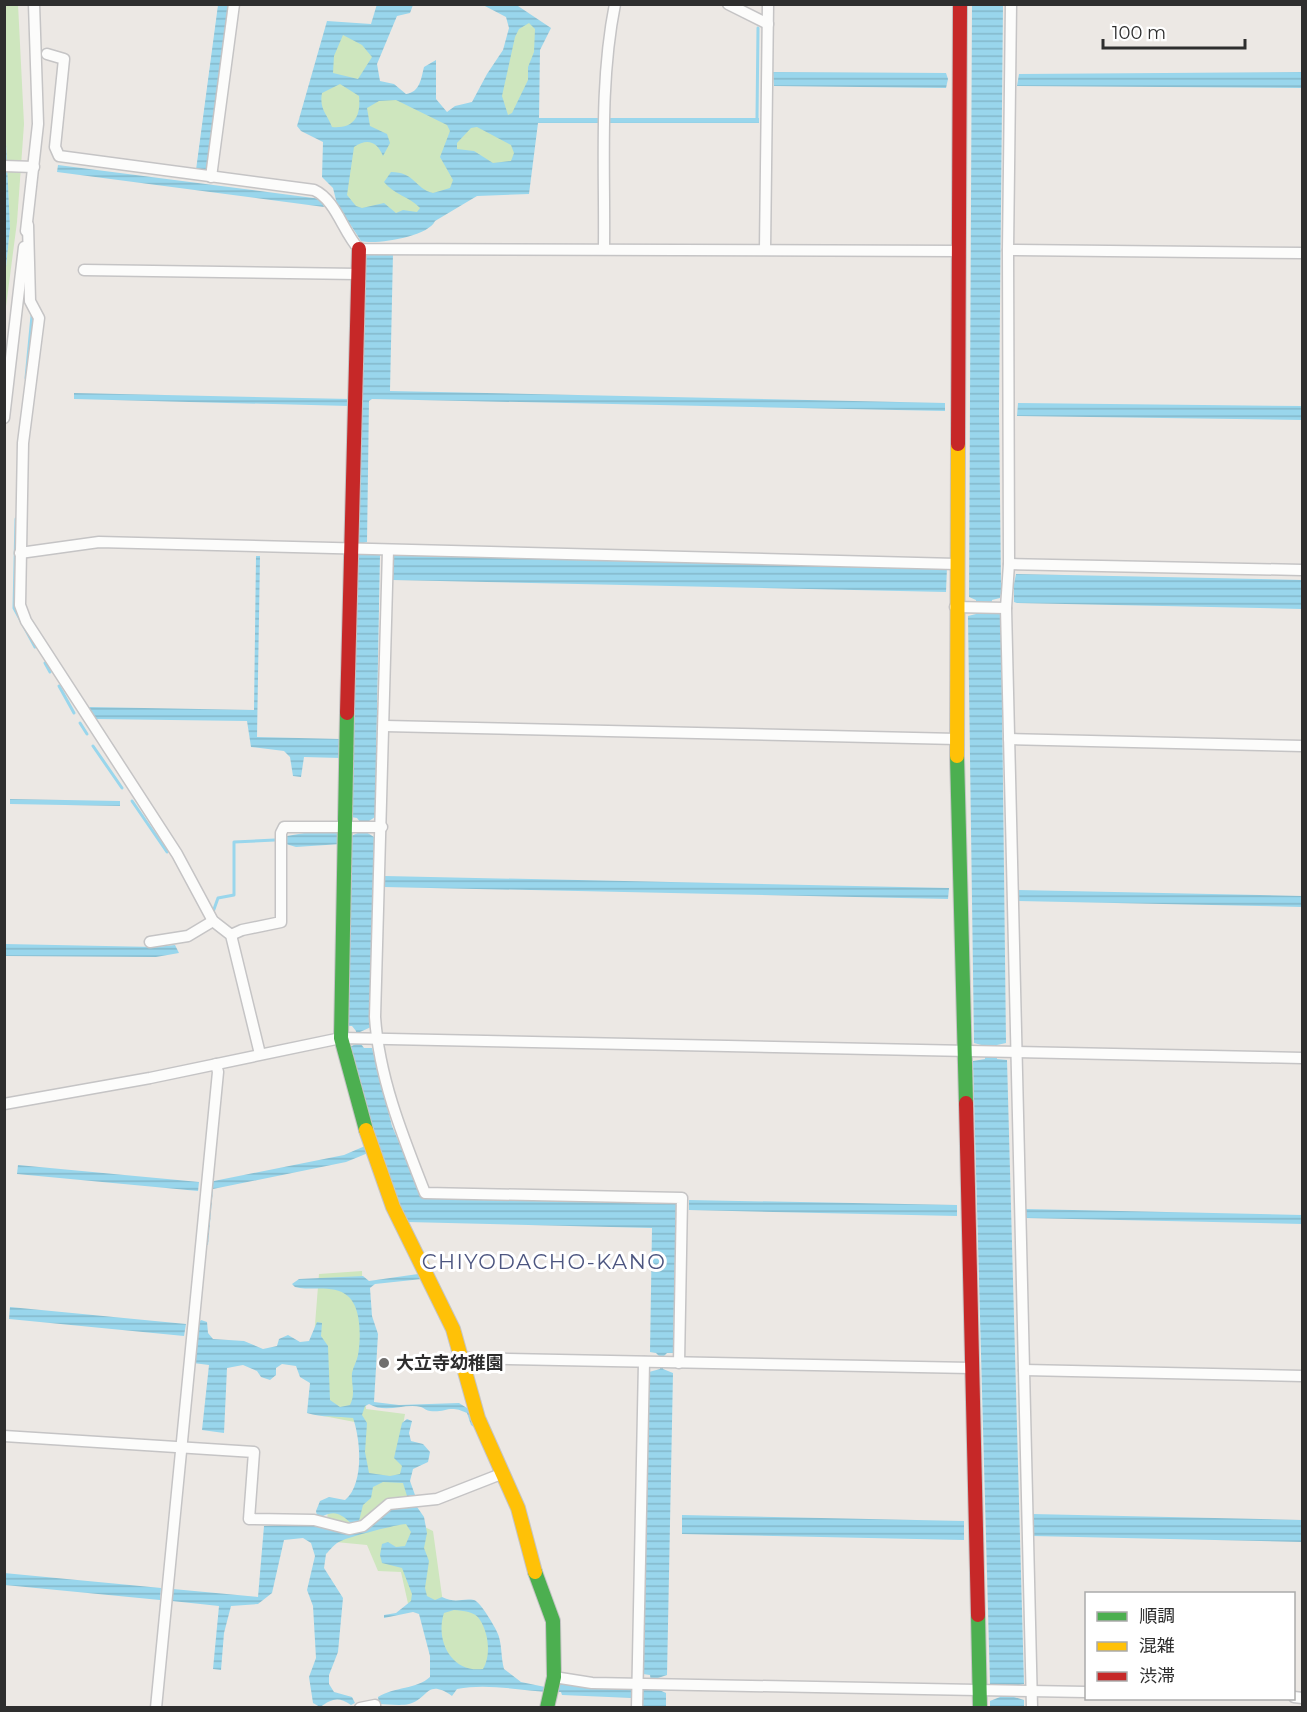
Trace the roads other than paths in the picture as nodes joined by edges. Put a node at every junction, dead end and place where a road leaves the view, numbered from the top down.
1 (34, 4) edge
2 (234, 4) edge
3 (615, 4) edge
4 (728, 4) edge
5 (768, 4) edge
6 (960, 4) edge
7 (1011, 4) edge
8 (768, 24) junction
9 (46, 54) dead end
10 (4, 166) edge
11 (34, 167) junction
12 (211, 177) junction
13 (28, 225) junction
14 (604, 248) junction
15 (359, 249) junction
16 (765, 249) junction
17 (1008, 250) junction
18 (959, 251) junction
19 (1302, 253) edge
20 (84, 270) dead end
21 (358, 274) junction
22 (4, 418) edge
23 (358, 549) junction
24 (388, 550) junction
25 (20, 553) junction
26 (956, 564) junction
27 (1009, 564) junction
28 (1302, 570) edge
29 (955, 607) junction
30 (1006, 608) junction
31 (386, 726) junction
32 (957, 739) junction
33 (1009, 739) junction
34 (1302, 746) edge
35 (357, 826) junction
36 (382, 827) junction
37 (213, 921) junction
38 (231, 935) junction
39 (150, 942) dead end
40 (352, 1037) junction
41 (377, 1037) junction
42 (962, 1051) junction
43 (1015, 1052) junction
44 (260, 1054) junction
45 (1302, 1059) edge
46 (216, 1064) junction
47 (4, 1104) edge
48 (462, 1358) junction
49 (644, 1362) junction
50 (679, 1363) junction
51 (971, 1368) junction
52 (1024, 1370) junction
53 (1302, 1376) edge
54 (4, 1436) edge
55 (181, 1447) junction
56 (501, 1474) junction
57 (638, 1682) junction
58 (550, 1691) edge
59 (979, 1691) junction
60 (1032, 1691) junction
61 (1085, 1692) edge
62 (156, 1707) edge
63 (360, 1707) edge
64 (375, 1707) edge
65 (637, 1707) edge
66 (980, 1707) edge
67 (1032, 1707) edge

1 - 11 street
2 - 12 street
3 - 14 street
4 - 8 street
5 - 8 street
6 - 18 street
7 - 17 street
8 - 16 street
9 - 12 street
10 - 11 street
11 - 13 street
12 - 15 street
13 - 22 street
13 - 25 street
14 - 15 street
14 - 16 street
15 - 21 street
16 - 18 street
17 - 19 street
17 - 27 street
18 - 26 street
20 - 21 street
21 - 23 street
23 - 24 street
23 - 25 street
23 - 35 street
24 - 26 street
24 - 31 street
25 - 37 street
26 - 29 street
27 - 28 street
27 - 30 street
29 - 30 street
29 - 32 street
30 - 33 street
31 - 32 street
31 - 36 street
32 - 42 street
33 - 34 street
33 - 43 street
35 - 36 street
35 - 38 street
35 - 40 street
36 - 41 street
37 - 38 street
37 - 39 street
38 - 44 street
40 - 41 street
40 - 44 street
40 - 48 street
41 - 42 street
41 - 50 street
42 - 43 street
42 - 51 street
43 - 45 street
43 - 52 street
44 - 46 street
46 - 47 street
46 - 55 street
48 - 49 street
48 - 56 street
49 - 50 street
49 - 57 street
50 - 51 street
51 - 59 street
52 - 53 street
52 - 60 street
54 - 55 street
55 - 56 street
55 - 62 street
56 - 58 street
57 - 58 street
57 - 59 street
57 - 65 street
59 - 60 street
59 - 66 street
60 - 61 street
60 - 67 street
63 - 64 street

